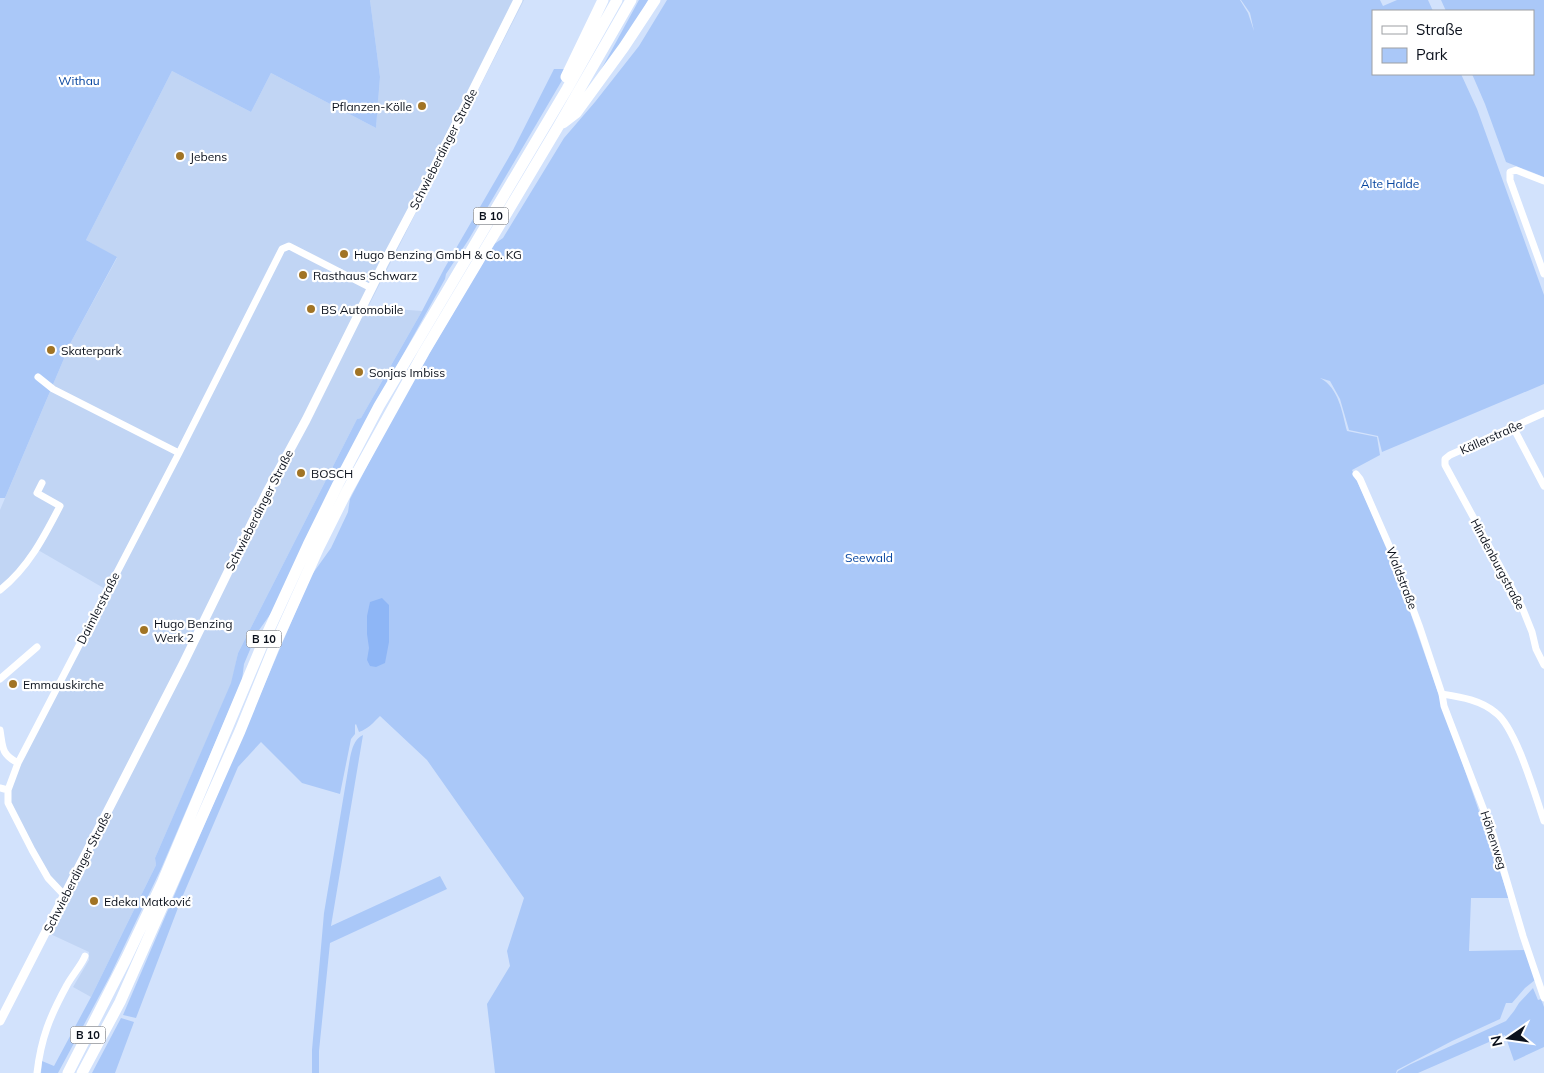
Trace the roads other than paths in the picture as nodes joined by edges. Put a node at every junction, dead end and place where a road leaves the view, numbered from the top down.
1 (518, 0) edge
2 (603, 0) edge
3 (617, 0) edge
4 (631, 0) edge
5 (655, 0) edge
6 (558, 127) junction
7 (537, 139) junction
8 (1544, 180) edge
9 (1542, 263) edge
10 (1544, 274) edge
11 (371, 288) junction
12 (38, 377) dead end
13 (1544, 413) edge
14 (1513, 427) junction
15 (179, 453) junction
16 (1446, 466) joint
17 (1356, 474) dead end
18 (42, 483) dead end
19 (1544, 486) edge
20 (0, 590) edge
21 (1544, 644) edge
22 (37, 647) dead end
23 (1536, 649) junction
24 (1544, 665) edge
25 (0, 679) edge
26 (1438, 684) joint
27 (1442, 694) junction
28 (0, 730) edge
29 (18, 763) junction
30 (4, 789) edge
31 (1544, 821) edge
32 (65, 896) junction
33 (85, 956) dead end
34 (1541, 979) edge
35 (1544, 998) edge
36 (0, 1021) edge
37 (37, 1073) edge
38 (68, 1073) edge
39 (82, 1073) edge

1 - 11 street, Schwieberdinger Straße
2 - 7 highway, B 10
3 - 7 highway, B 10
4 - 6 highway, B 10
5 - 6 highway, B 10
6 - 39 highway, B 10
7 - 38 highway, B 10
8 - 9 street
9 - 10 street
11 - 15 street, Daimlerstraße
11 - 32 street, Schwieberdinger Straße
12 - 15 street
13 - 14 street, Källerstraße
14 - 16 street, Källerstraße
14 - 19 street
15 - 29 street, Daimlerstraße
16 - 23 street, Hindenburgstraße
17 - 26 street, Waldstraße
18 - 20 street
21 - 23 street
22 - 25 street
23 - 24 street, Hindenburgstraße
26 - 27 street, Höhenweg
27 - 31 street
27 - 34 street, Höhenweg
28 - 29 street
29 - 30 street, Daimlerstraße
30 - 32 street
32 - 36 street, Schwieberdinger Straße
33 - 37 street
34 - 35 street, Höhenweg

